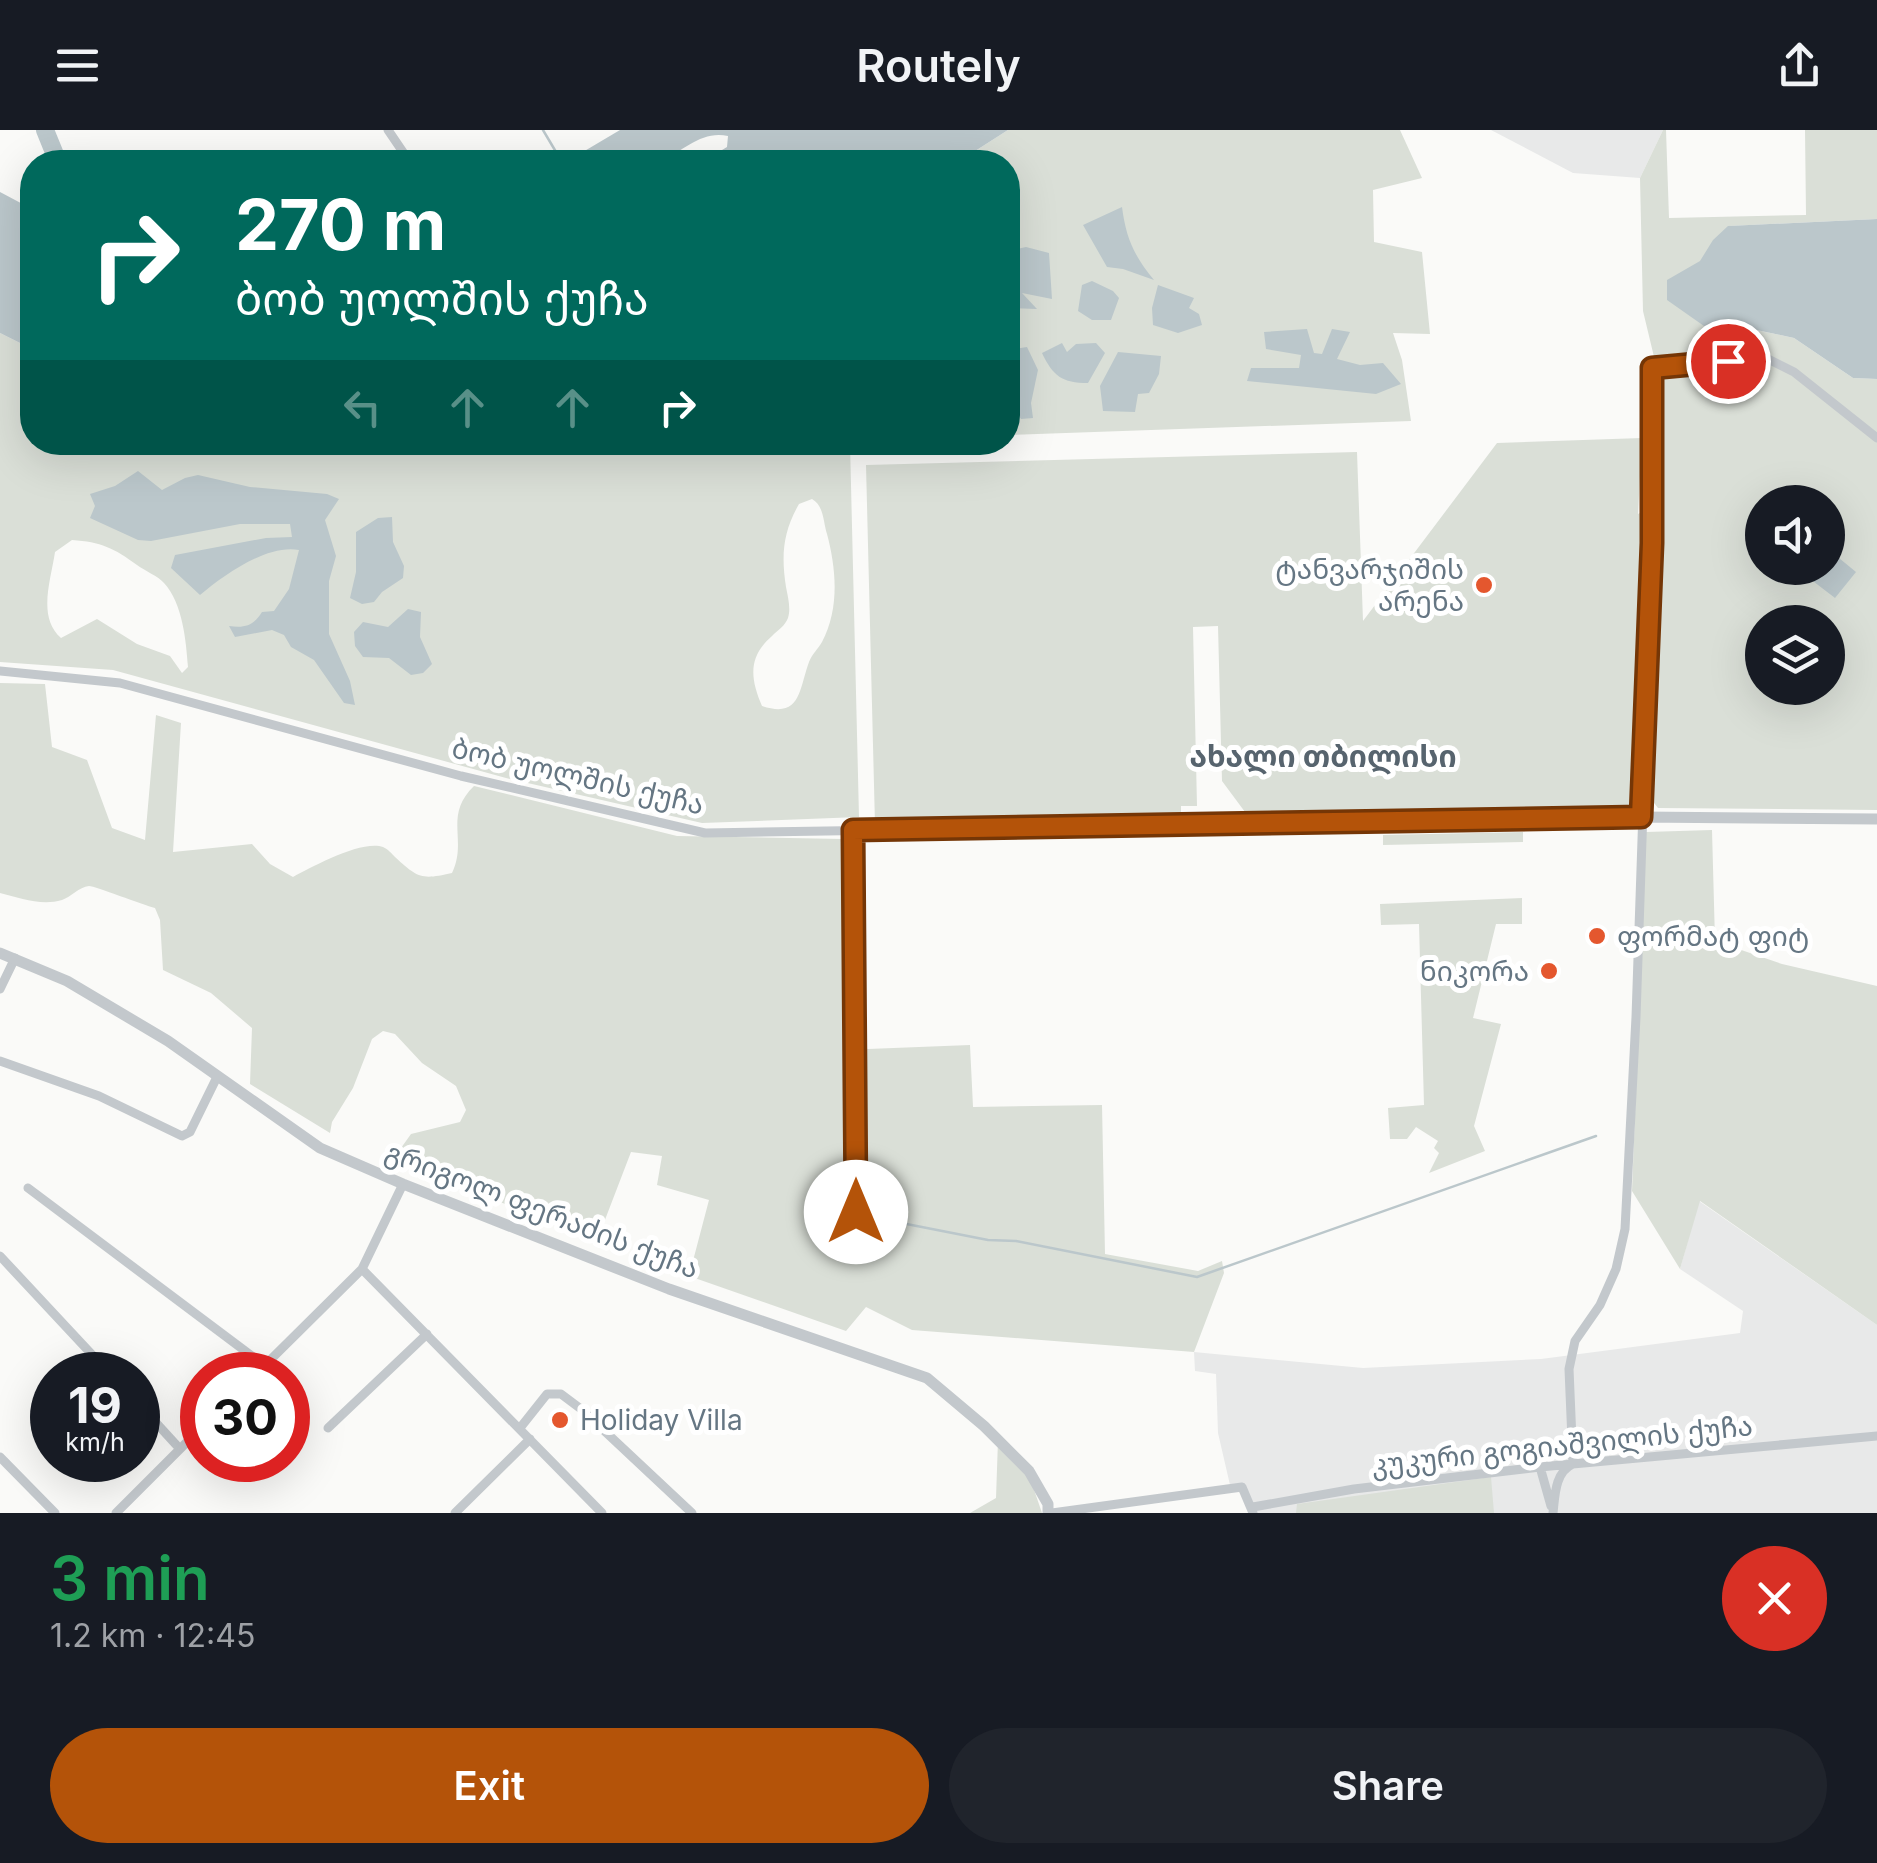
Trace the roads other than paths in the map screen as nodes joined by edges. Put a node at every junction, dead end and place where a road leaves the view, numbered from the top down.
1 (1877, 438) edge
2 (0, 671) edge
3 (1641, 817) junction
4 (1877, 819) edge
5 (1215, 824) joint
6 (853, 830) junction
7 (0, 953) edge
8 (15, 958) junction
9 (0, 989) edge
10 (0, 1061) edge
11 (217, 1076) junction
12 (402, 1184) junction
13 (28, 1188) dead end
14 (856, 1212) dead end
15 (0, 1256) edge
16 (362, 1269) junction
17 (426, 1334) junction
18 (90, 1352) edge
19 (246, 1352) edge
20 (279, 1352) edge
21 (160, 1427) edge
22 (328, 1428) dead end
23 (520, 1428) junction
24 (1877, 1436) edge
25 (530, 1439) junction
26 (180, 1449) joint
27 (0, 1457) edge
28 (1573, 1464) junction
29 (1540, 1467) junction
30 (1253, 1510) edge
31 (55, 1513) edge
32 (116, 1513) edge
33 (455, 1513) edge
34 (602, 1513) edge
35 (692, 1513) edge
36 (1050, 1513) edge

1 - 3 street
2 - 6 street, ბობ უოლშის ქუჩა
3 - 4 street, ბობ უოლშის ქუჩა
3 - 5 street, ბობ უოლშის ქუჩა
3 - 28 street
5 - 6 street, ბობ უოლშის ქუჩა
6 - 14 street
7 - 8 street, გრიგოლ ფერაძის ქუჩა
8 - 9 street
8 - 11 street, გრიგოლ ფერაძის ქუჩა
10 - 11 street
11 - 12 street, გრიგოლ ფერაძის ქუჩა
12 - 16 street
12 - 36 street, გრიგოლ ფერაძის ქუჩა
13 - 19 street
15 - 18 street
16 - 17 street
16 - 20 street
17 - 22 street
17 - 23 street
21 - 26 street
23 - 25 street
23 - 35 street
24 - 28 street, კუკური გოგიაშვილის ქუჩა
25 - 33 street
25 - 34 street
26 - 32 street
27 - 31 street
28 - 29 street, კუკური გოგიაშვილის ქუჩა
28 - 29 street
29 - 30 street, კუკური გოგიაშვილის ქუჩა
30 - 36 street

